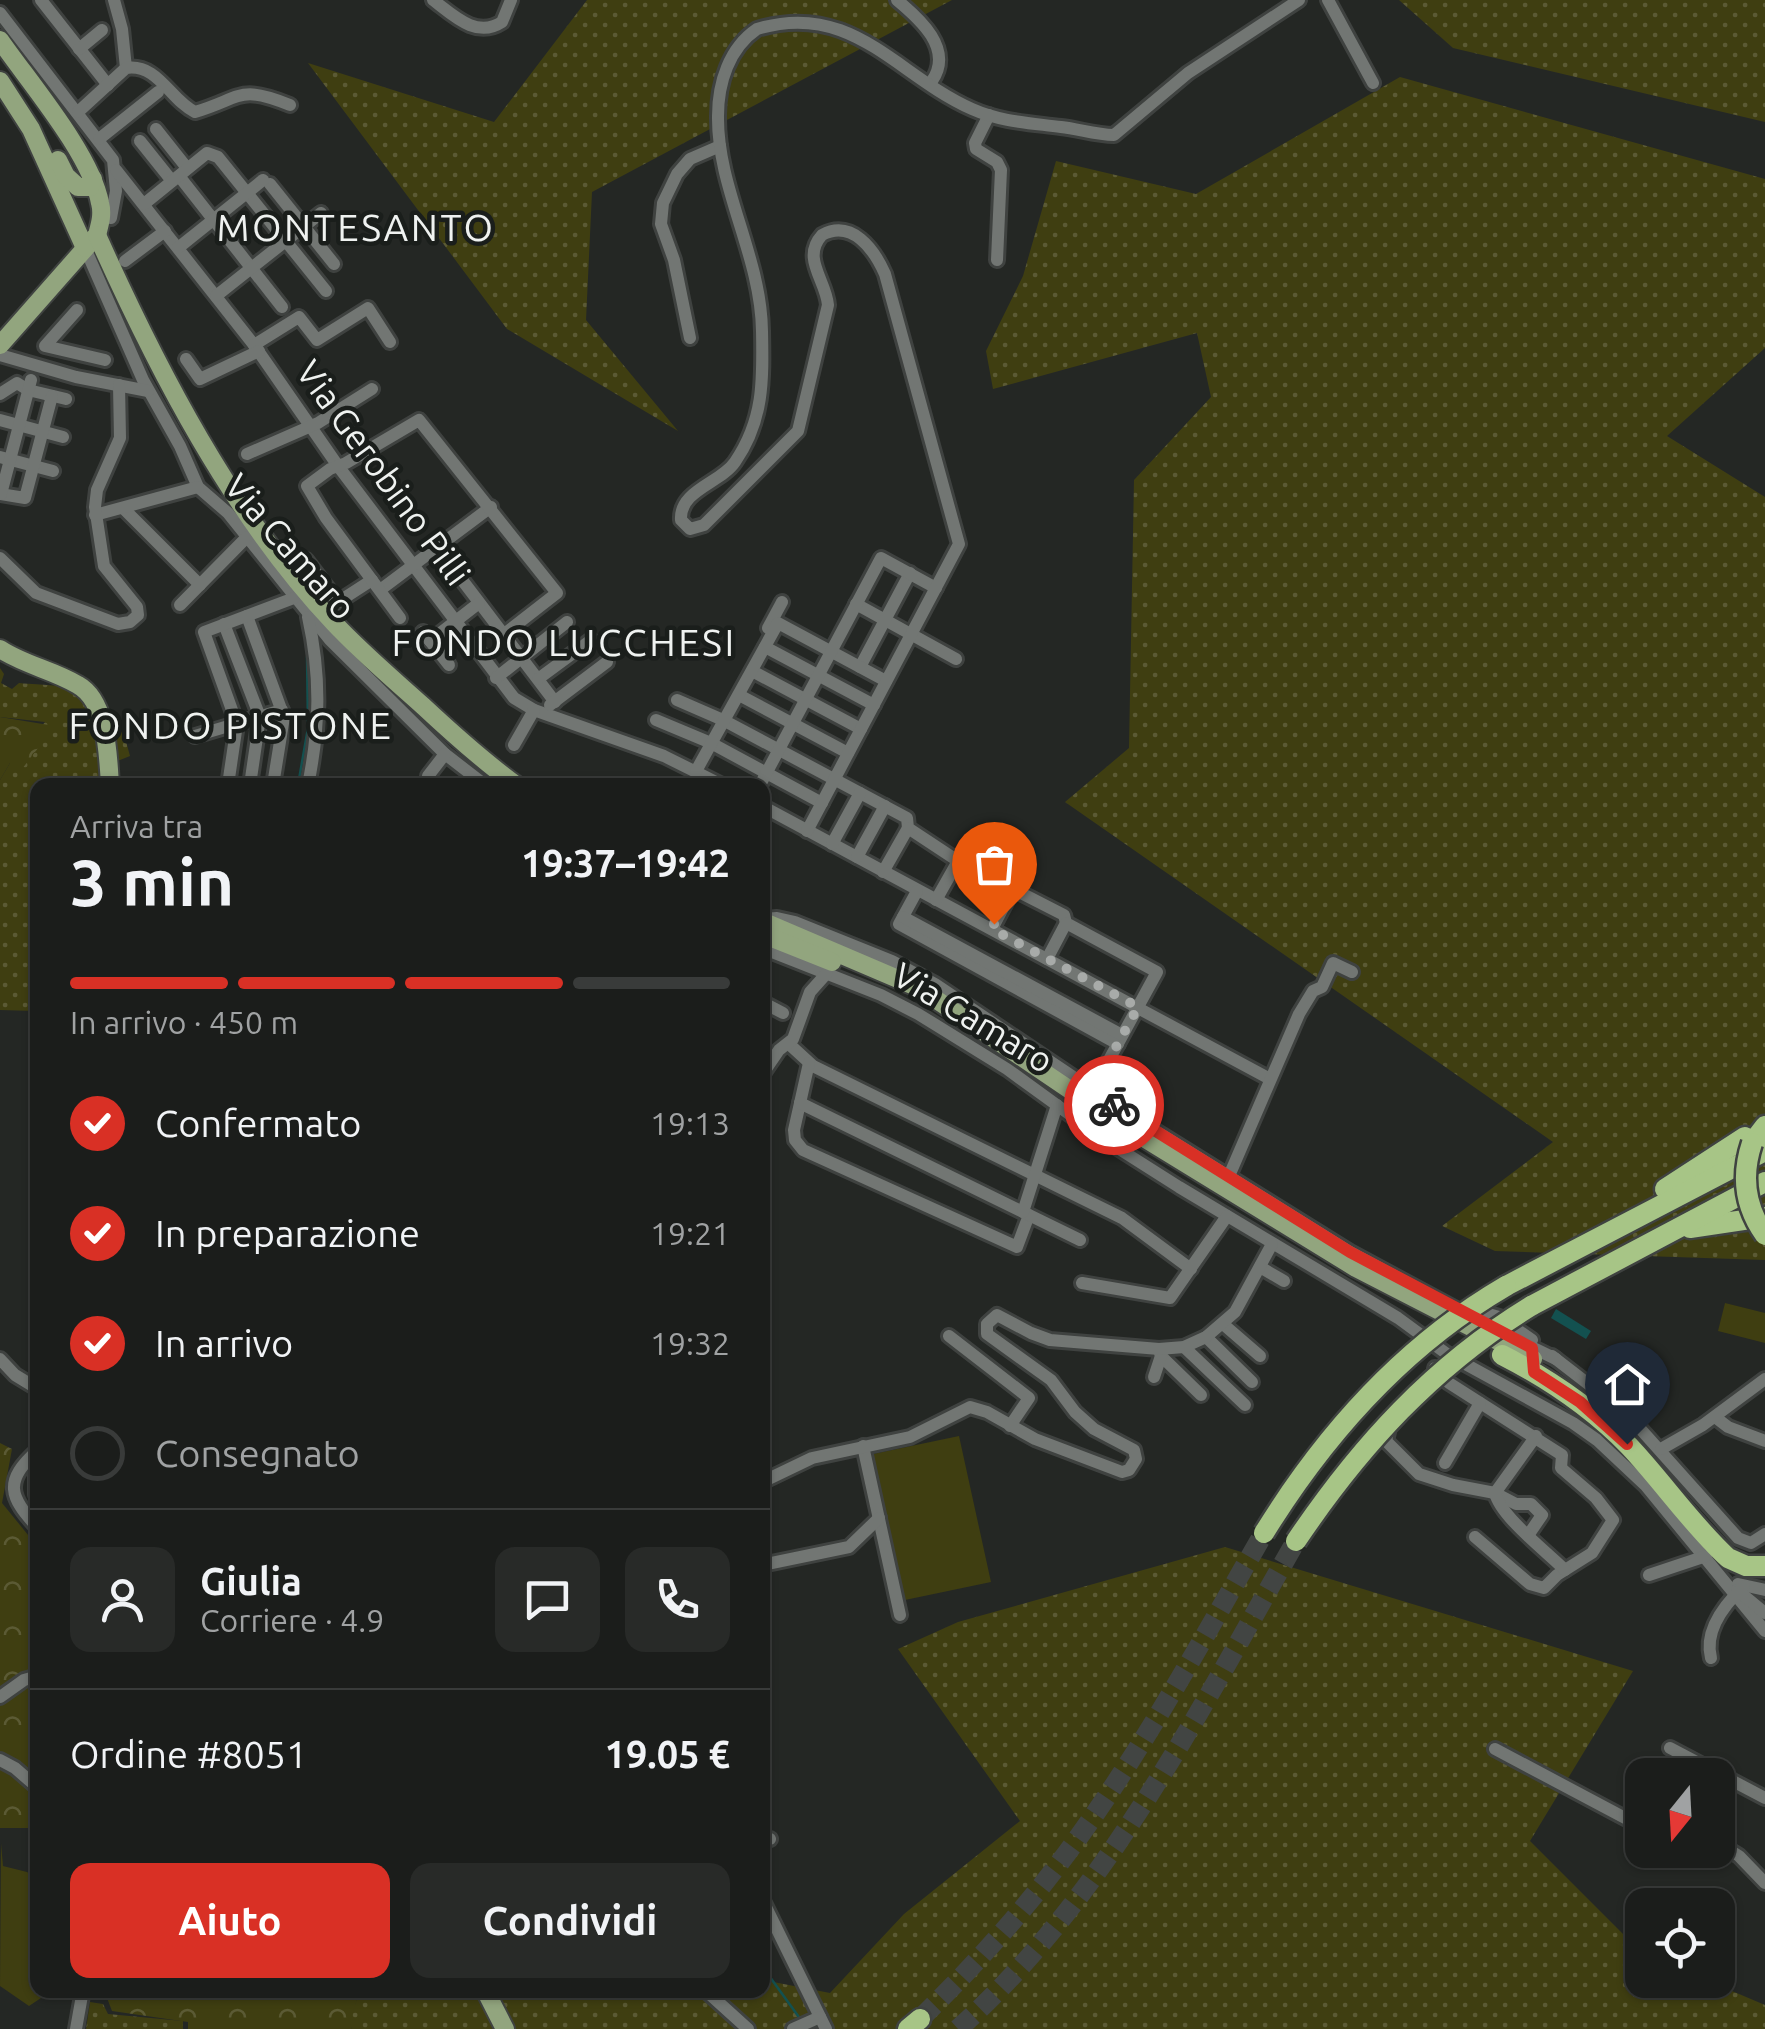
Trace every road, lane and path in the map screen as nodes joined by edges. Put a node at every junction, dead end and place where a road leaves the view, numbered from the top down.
1 (42, 0) edge
2 (114, 0) edge
3 (433, 0) edge
4 (511, 0) edge
5 (896, 0) edge
6 (1299, 0) edge
7 (1328, 0) edge
8 (0, 13) edge
9 (102, 30) dead end
10 (0, 40) edge
11 (79, 49) junction
12 (126, 68) junction
13 (0, 81) edge
14 (932, 82) junction
15 (1373, 82) dead end
16 (108, 85) junction
17 (158, 92) dead end
18 (290, 105) dead end
19 (78, 112) junction
20 (988, 115) junction
21 (31, 129) junction
22 (156, 129) dead end
23 (99, 138) junction
24 (140, 141) dead end
25 (720, 146) junction
26 (116, 170) junction
27 (179, 175) junction
28 (92, 179) junction
29 (247, 193) junction
30 (141, 201) junction
31 (321, 214) dead end
32 (111, 218) junction
33 (214, 220) junction
34 (304, 227) junction
35 (165, 231) junction
36 (91, 241) junction
37 (286, 241) junction
38 (178, 248) junction
39 (996, 260) dead end
40 (125, 262) dead end
41 (334, 264) dead end
42 (252, 269) junction
43 (326, 291) dead end
44 (216, 296) junction
45 (282, 307) dead end
46 (77, 310) dead end
47 (690, 338) dead end
48 (390, 342) dead end
49 (0, 344) edge
50 (256, 348) junction
51 (0, 355) edge
52 (186, 359) dead end
53 (106, 360) dead end
54 (30, 385) junction
55 (118, 385) junction
56 (372, 389) dead end
57 (148, 391) junction
58 (0, 394) edge
59 (0, 420) edge
60 (19, 425) junction
61 (311, 426) junction
62 (43, 431) junction
63 (63, 437) dead end
64 (247, 454) dead end
65 (5, 458) edge
66 (34, 466) junction
67 (338, 466) junction
68 (54, 471) dead end
69 (198, 487) junction
70 (1, 494) edge
71 (491, 507) junction
72 (123, 508) junction
73 (96, 516) junction
74 (247, 537) junction
75 (437, 547) junction
76 (0, 558) edge
77 (306, 560) dead end
78 (412, 566) junction
79 (910, 573) junction
80 (376, 585) junction
81 (200, 586) junction
82 (936, 588) junction
83 (294, 598) junction
84 (479, 602) junction
85 (782, 602) dead end
86 (856, 604) junction
87 (180, 605) dead end
88 (312, 610) junction
89 (247, 616) junction
90 (400, 618) dead end
91 (885, 620) junction
92 (454, 622) junction
93 (567, 622) dead end
94 (224, 624) junction
95 (504, 634) junction
96 (911, 634) junction
97 (330, 640) junction
98 (592, 640) dead end
99 (765, 646) junction
100 (0, 648) edge
101 (831, 652) junction
102 (316, 654) junction
103 (522, 658) junction
104 (956, 659) dead end
105 (608, 662) dead end
106 (449, 665) dead end
107 (860, 668) junction
108 (752, 671) junction
109 (818, 675) junction
110 (496, 678) junction
111 (538, 679) junction
112 (886, 682) junction
113 (739, 695) junction
114 (677, 700) dead end
115 (806, 700) junction
116 (555, 702) junction
117 (874, 705) junction
118 (282, 710) junction
119 (537, 712) junction
120 (260, 717) junction
121 (656, 720) dead end
122 (723, 720) junction
123 (238, 724) junction
124 (793, 724) junction
125 (860, 729) junction
126 (195, 736) dead end
127 (710, 744) junction
128 (514, 745) dead end
129 (779, 750) junction
130 (848, 753) junction
131 (445, 754) junction
132 (696, 771) junction
133 (109, 778) edge
134 (229, 778) edge
135 (251, 778) edge
136 (275, 778) edge
137 (309, 778) edge
138 (428, 778) edge
139 (477, 778) edge
140 (506, 778) edge
141 (709, 778) edge
142 (761, 778) edge
143 (764, 778) edge
144 (834, 779) junction
145 (770, 782) edge
146 (860, 792) junction
147 (822, 803) junction
148 (885, 806) junction
149 (770, 810) edge
150 (908, 828) junction
151 (807, 831) junction
152 (832, 844) junction
153 (856, 858) junction
154 (958, 861) junction
155 (883, 872) junction
156 (1013, 889) junction
157 (917, 890) junction
158 (936, 900) junction
159 (770, 917) edge
160 (770, 923) edge
161 (1066, 923) junction
162 (992, 929) junction
163 (770, 937) edge
164 (770, 951) edge
165 (1047, 959) junction
166 (1352, 972) dead end
167 (828, 973) junction
168 (770, 1007) edge
169 (1138, 1007) junction
170 (783, 1014) dead end
171 (1120, 1040) junction
172 (790, 1044) junction
173 (770, 1062) edge
174 (810, 1067) junction
175 (1270, 1079) junction
176 (1092, 1091) junction
177 (800, 1104) junction
178 (1057, 1104) junction
179 (1757, 1139) edge
180 (1034, 1176) junction
181 (1229, 1176) junction
182 (1765, 1182) edge
183 (1026, 1214) junction
184 (1227, 1216) junction
185 (1765, 1217) edge
186 (1669, 1233) junction
187 (1765, 1236) edge
188 (1080, 1240) dead end
189 (1272, 1244) junction
190 (1260, 1266) junction
191 (1191, 1269) junction
192 (1284, 1281) dead end
193 (1082, 1283) dead end
194 (1224, 1324) junction
195 (949, 1336) dead end
196 (1206, 1337) junction
197 (1184, 1347) junction
198 (1160, 1353) junction
199 (1260, 1356) dead end
200 (0, 1359) edge
201 (1521, 1367) junction
202 (1154, 1377) dead end
203 (1765, 1379) edge
204 (1252, 1382) dead end
205 (30, 1384) edge
206 (1201, 1394) dead end
207 (1480, 1403) junction
208 (1246, 1405) dead end
209 (1715, 1417) junction
210 (1573, 1423) junction
211 (1010, 1426) junction
212 (1536, 1436) junction
213 (1765, 1442) edge
214 (863, 1446) junction
215 (1660, 1449) junction
216 (30, 1458) edge
217 (1444, 1464) dead end
218 (770, 1478) edge
219 (1494, 1493) junction
220 (879, 1518) junction
221 (30, 1519) edge
222 (1264, 1534) tunnel mouth
223 (1529, 1534) junction
224 (1765, 1534) edge
225 (1475, 1537) dead end
226 (1296, 1541) tunnel mouth
227 (1765, 1554) edge
228 (1706, 1556) junction
229 (770, 1563) edge
230 (1765, 1566) edge
231 (1565, 1570) junction
232 (1649, 1575) dead end
233 (1765, 1590) edge
234 (1739, 1591) junction
235 (1765, 1613) edge
236 (900, 1615) dead end
237 (1765, 1632) edge
238 (1711, 1658) dead end
239 (30, 1678) edge
240 (0, 1697) edge
241 (1670, 1748) dead end
242 (1494, 1750) dead end
243 (0, 1760) edge
244 (30, 1781) edge
245 (1765, 1798) edge
246 (1625, 1818) edge
247 (1735, 1854) edge
248 (1765, 1883) edge
249 (770, 1921) edge
250 (82, 1998) edge
251 (489, 1998) edge
252 (713, 1998) edge
253 (808, 2025) edge
254 (76, 2029) edge
255 (505, 2029) edge
256 (748, 2029) edge

1 - 11 street
2 - 12 street
3 - 4 street
5 - 14 street
6 - 20 street
7 - 15 street
8 - 19 street, Via Gerobino Pilli
9 - 11 street
10 - 28 main road
11 - 16 street
12 - 16 street
12 - 18 street
13 - 21 main road
14 - 20 street
14 - 25 street
16 - 19 street
17 - 23 street
19 - 23 street, Via Gerobino Pilli
20 - 39 street
21 - 28 main road
21 - 36 main road
22 - 27 street
23 - 26 street, Via Gerobino Pilli
24 - 27 street
25 - 47 street
25 - 82 street
26 - 30 street, Via Gerobino Pilli
26 - 32 street
27 - 29 street
27 - 30 street
27 - 33 street
28 - 36 main road
29 - 33 street
29 - 34 street
29 - 37 street
30 - 32 street
30 - 35 street, Via Gerobino Pilli
31 - 34 street
32 - 36 street
33 - 38 street
33 - 42 street
34 - 37 street
34 - 41 street
35 - 38 street, Via Gerobino Pilli
35 - 40 street
36 - 49 main road
36 - 57 street, Via Camaro
36 - 88 main road
37 - 42 street
37 - 43 street
38 - 44 street, Via Gerobino Pilli
42 - 44 street
42 - 45 street
44 - 50 street, Via Gerobino Pilli
46 - 53 street
48 - 50 street
50 - 52 street
50 - 61 street, Via Gerobino Pilli
51 - 55 street
54 - 58 street
54 - 60 street
54 - 62 street
55 - 57 street
55 - 73 street
56 - 61 street
57 - 69 street, Via Camaro
59 - 60 street
60 - 62 street
60 - 65 street
61 - 64 street
61 - 67 street, Via Gerobino Pilli
62 - 63 street
62 - 66 street
65 - 66 street
65 - 70 street
66 - 68 street
66 - 70 street
67 - 71 street
67 - 78 street, Via Gerobino Pilli
67 - 80 street
69 - 72 street
69 - 74 street, Via Camaro
71 - 75 street
71 - 95 street
72 - 73 street
72 - 81 street
73 - 76 street
74 - 81 street
74 - 83 street, Via Camaro
75 - 78 street
75 - 84 street
77 - 80 street
78 - 80 street
78 - 92 street, Via Gerobino Pilli
79 - 82 street
79 - 86 street
79 - 91 street
80 - 90 street
81 - 87 street
82 - 96 street
83 - 88 street, Via Camaro
83 - 89 street
84 - 92 street
84 - 95 street
85 - 122 street
86 - 91 street
86 - 101 street
88 - 97 street, Via Camaro
88 - 102 street
88 - 140 main road
89 - 94 street
89 - 118 street
91 - 96 street
91 - 107 street
92 - 106 street
92 - 110 street, Via Gerobino Pilli
93 - 103 street
94 - 120 street
94 - 123 street
95 - 103 street
96 - 104 street
96 - 112 street
97 - 102 street
97 - 131 street, Via Camaro
98 - 111 street
99 - 101 street
99 - 108 street
99 - 109 street
100 - 133 main road
101 - 107 street
101 - 109 street
102 - 137 street
103 - 110 street
103 - 111 street
105 - 116 street
107 - 112 street
108 - 113 street
108 - 115 street
109 - 115 street
109 - 117 street
110 - 119 street, Via Gerobino Pilli
111 - 116 street
112 - 117 street
113 - 122 street
113 - 124 street
114 - 122 street
115 - 124 street
115 - 125 street
116 - 119 street
117 - 125 street
118 - 120 street
118 - 136 street
119 - 128 street
119 - 132 street, Via Gerobino Pilli
120 - 123 street
120 - 135 street
121 - 127 street
122 - 127 street
122 - 129 street
123 - 126 street
123 - 134 street
124 - 129 street
124 - 130 street
125 - 130 street
127 - 132 street
127 - 142 street
129 - 143 street
129 - 144 street
130 - 144 street
131 - 138 street
131 - 139 street, Via Camaro
132 - 141 street, Via Gerobino Pilli
144 - 146 street
144 - 147 street
145 - 147 street
146 - 148 street
146 - 152 street
147 - 151 street
148 - 150 street
148 - 153 street
149 - 151 street
150 - 154 street
150 - 155 street
151 - 152 street
152 - 153 street
153 - 155 street
154 - 156 street
154 - 158 street
155 - 157 street
156 - 161 street
156 - 162 street
157 - 158 street
157 - 171 street
158 - 162 street
159 - 176 street
160 - 201 main road
161 - 165 street
161 - 169 street
162 - 165 street
163 - 201 main road
164 - 167 street, Via Camaro
165 - 169 street
166 - 175 street
167 - 172 street
167 - 178 street, Via Camaro
168 - 170 street
169 - 171 street
169 - 175 street
171 - 176 street
172 - 173 street
172 - 174 street
174 - 177 street
174 - 180 street
175 - 181 street
176 - 181 street
177 - 183 street
177 - 183 street
178 - 180 street
178 - 184 street, Via Camaro
179 - 187 highway, bridge
179 - 222 highway, bridge
180 - 183 street
180 - 191 street
181 - 201 street
182 - 186 highway
183 - 188 street
184 - 189 street, Via Camaro
184 - 191 street
185 - 186 highway
186 - 226 highway, bridge
189 - 190 street
189 - 201 street, Via Camaro
190 - 192 street
190 - 194 street
191 - 193 street
194 - 196 street
194 - 199 street
195 - 211 street
196 - 197 street
196 - 204 street
197 - 198 street
197 - 208 street
198 - 202 street
198 - 206 street
198 - 211 street
200 - 205 street
201 - 210 street, Via Camaro
201 - 210 street
201 - 215 street
201 - 227 highway
201 - 230 highway
203 - 209 street
207 - 212 street
207 - 217 street
207 - 219 street
209 - 213 street
209 - 215 street
210 - 228 street, Via Camaro
211 - 214 street
212 - 219 street
212 - 231 street
214 - 218 street
214 - 220 street
215 - 224 street
216 - 221 street
219 - 223 street
219 - 223 street
220 - 229 street
220 - 236 street
223 - 231 street
225 - 231 street
228 - 232 street
228 - 234 street, Via Camaro
233 - 234 street
234 - 235 street
234 - 237 street
234 - 238 street
239 - 240 street
241 - 245 street
242 - 246 street
243 - 244 street
247 - 248 street
249 - 253 street
250 - 254 street
251 - 255 main road
252 - 256 street

